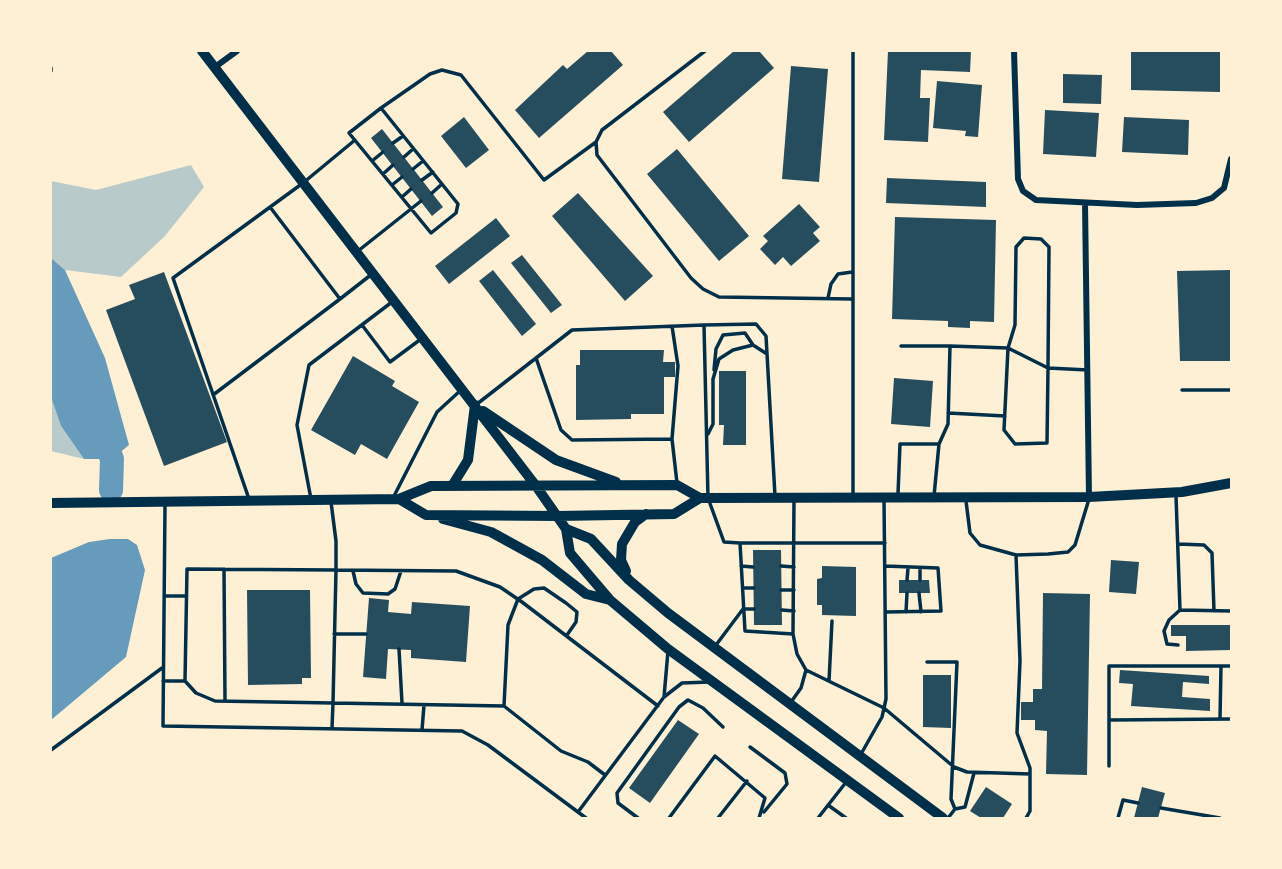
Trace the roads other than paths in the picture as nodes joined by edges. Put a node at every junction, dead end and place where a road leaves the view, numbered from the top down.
1 (202, 51) edge
2 (237, 51) edge
3 (705, 51) edge
4 (853, 51) edge
5 (1014, 51) edge
6 (215, 67) junction
7 (381, 108) junction
8 (403, 136) junction
9 (355, 140) junction
10 (596, 142) junction
11 (393, 143) dead end
12 (414, 149) junction
13 (383, 152) dead end
14 (404, 156) dead end
15 (1231, 159) edge
16 (372, 161) junction
17 (423, 161) junction
18 (393, 165) dead end
19 (413, 169) dead end
20 (433, 172) junction
21 (383, 174) junction
22 (402, 177) dead end
23 (422, 180) dead end
24 (303, 183) junction
25 (442, 184) junction
26 (392, 185) junction
27 (411, 189) dead end
28 (432, 193) dead end
29 (402, 197) junction
30 (421, 201) dead end
31 (1086, 203) junction
32 (270, 207) junction
33 (411, 208) junction
34 (356, 252) junction
35 (852, 272) junction
36 (373, 274) junction
37 (828, 298) junction
38 (340, 299) junction
39 (852, 299) junction
40 (394, 301) junction
41 (362, 325) junction
42 (704, 325) junction
43 (672, 326) junction
44 (422, 337) junction
45 (753, 345) junction
46 (901, 346) dead end
47 (950, 346) junction
48 (1008, 348) junction
49 (767, 354) junction
50 (536, 358) junction
51 (1048, 368) junction
52 (1088, 370) junction
53 (713, 379) junction
54 (462, 389) junction
55 (1182, 390) dead end
56 (1231, 390) edge
57 (213, 395) junction
58 (475, 405) junction
59 (948, 413) junction
60 (1004, 416) junction
61 (707, 437) junction
62 (672, 439) junction
63 (939, 444) junction
64 (1231, 483) edge
65 (677, 485) junction
66 (452, 486) junction
67 (536, 486) junction
68 (626, 486) junction
69 (1176, 493) junction
70 (965, 497) junction
71 (1089, 497) junction
72 (704, 498) junction
73 (775, 498) junction
74 (794, 498) junction
75 (853, 498) junction
76 (884, 498) junction
77 (898, 498) junction
78 (934, 498) junction
79 (396, 499) junction
80 (312, 500) junction
81 (331, 500) junction
82 (250, 501) junction
83 (165, 502) junction
84 (51, 503) edge
85 (426, 514) junction
86 (647, 514) junction
87 (558, 516) junction
88 (566, 529) junction
89 (794, 541) junction
90 (740, 543) junction
91 (885, 543) junction
92 (1178, 544) junction
93 (1016, 555) junction
94 (741, 566) junction
95 (781, 566) dead end
96 (885, 566) junction
97 (753, 567) dead end
98 (794, 567) junction
99 (908, 567) junction
100 (920, 568) junction
101 (224, 569) junction
102 (336, 570) junction
103 (353, 570) junction
104 (401, 571) junction
105 (629, 580) junction
106 (907, 580) dead end
107 (920, 580) dead end
108 (743, 588) junction
109 (754, 588) dead end
110 (782, 590) dead end
111 (793, 590) junction
112 (907, 593) dead end
113 (919, 593) dead end
114 (163, 596) junction
115 (186, 596) junction
116 (518, 599) junction
117 (610, 600) junction
118 (744, 609) junction
119 (754, 609) dead end
120 (782, 610) dead end
121 (1180, 610) junction
122 (794, 611) junction
123 (1214, 611) junction
124 (1231, 611) edge
125 (886, 612) junction
126 (906, 612) junction
127 (921, 612) junction
128 (832, 621) dead end
129 (334, 634) junction
130 (366, 634) dead end
131 (793, 634) junction
132 (567, 635) junction
133 (1178, 645) dead end
134 (714, 647) junction
135 (399, 649) dead end
136 (668, 649) junction
137 (927, 662) dead end
138 (1222, 666) junction
139 (1231, 666) edge
140 (162, 668) junction
141 (806, 670) junction
142 (163, 681) junction
143 (186, 681) junction
144 (829, 681) junction
145 (715, 682) junction
146 (664, 697) junction
147 (225, 701) junction
148 (333, 703) junction
149 (790, 703) junction
150 (402, 704) junction
151 (424, 704) junction
152 (504, 706) junction
153 (657, 706) junction
154 (884, 708) junction
155 (1220, 719) junction
156 (1231, 719) edge
157 (1109, 720) junction
158 (723, 727) dead end
159 (332, 729) junction
160 (422, 730) junction
161 (750, 747) dead end
162 (51, 750) edge
163 (859, 755) junction
164 (1109, 766) dead end
165 (954, 767) junction
166 (974, 773) junction
167 (1030, 774) junction
168 (605, 775) junction
169 (847, 780) junction
170 (747, 781) junction
171 (1138, 803) dead end
172 (828, 805) junction
173 (1161, 808) dead end
174 (955, 809) junction
175 (578, 812) junction
176 (761, 816) edge
177 (586, 818) edge
178 (638, 818) edge
179 (669, 818) edge
180 (718, 818) edge
181 (818, 818) edge
182 (846, 818) edge
183 (899, 818) edge
184 (946, 818) edge
185 (1026, 818) edge
186 (1118, 818) edge
187 (1220, 818) edge

1 - 6 main road
2 - 6 street
3 - 10 lane
4 - 35 lane
5 - 31 street
6 - 24 main road
7 - 8 lane
7 - 9 lane
7 - 10 lane
8 - 11 lane
8 - 12 lane
9 - 16 lane
9 - 24 lane
10 - 37 lane
12 - 14 lane
12 - 17 lane
13 - 16 lane
15 - 31 street
16 - 21 lane
17 - 19 lane
17 - 20 lane
18 - 21 lane
20 - 23 lane
20 - 25 lane
21 - 26 lane
22 - 26 lane
24 - 32 lane
24 - 34 main road
25 - 28 lane
25 - 33 lane
26 - 29 lane
27 - 29 lane
29 - 33 lane
30 - 33 lane
31 - 52 street
32 - 38 lane
32 - 57 lane
33 - 34 lane
34 - 36 main road
35 - 37 lane
35 - 39 lane
36 - 38 lane
36 - 40 main road
37 - 39 lane
38 - 57 lane
39 - 75 lane
40 - 41 lane
40 - 44 main road
41 - 44 lane
41 - 80 lane
42 - 43 lane
42 - 49 lane
42 - 61 lane
43 - 50 lane
43 - 62 lane
44 - 54 main road
45 - 49 lane
45 - 53 lane
45 - 53 lane
46 - 47 lane
47 - 48 lane
47 - 59 lane
48 - 51 lane
48 - 51 lane
48 - 60 lane
49 - 73 lane
50 - 58 lane
50 - 62 lane
51 - 52 lane
51 - 60 lane
52 - 71 street
53 - 61 lane
54 - 58 main road
54 - 79 lane
55 - 56 lane
57 - 82 lane
58 - 66 main road
58 - 67 main road
58 - 68 main road
59 - 60 lane
59 - 63 lane
61 - 72 lane
62 - 65 lane
63 - 77 lane
63 - 78 lane
64 - 69 main road
65 - 68 main road
65 - 72 main road
66 - 67 main road
66 - 79 main road
67 - 68 main road
67 - 87 main road
69 - 71 main road
69 - 92 lane
70 - 71 main road
70 - 78 main road
70 - 93 lane
71 - 93 lane
72 - 73 main road
72 - 86 main road
72 - 90 lane
73 - 74 main road
74 - 75 main road
74 - 89 lane
75 - 76 main road
76 - 77 main road
76 - 91 lane
77 - 78 main road
79 - 81 main road
79 - 85 main road
80 - 81 main road
80 - 82 main road
81 - 102 lane
82 - 83 main road
83 - 84 main road
83 - 114 lane
85 - 87 main road
85 - 117 main road
86 - 87 main road
86 - 105 main road
87 - 88 main road
88 - 105 main road
88 - 117 main road
89 - 90 lane
89 - 91 lane
89 - 98 lane
90 - 94 lane
91 - 96 lane
92 - 121 lane
92 - 123 lane
93 - 167 lane
94 - 97 lane
94 - 108 lane
95 - 98 lane
96 - 99 lane
96 - 125 lane
98 - 111 lane
99 - 100 lane
99 - 106 lane
100 - 107 lane
100 - 127 lane
101 - 102 lane
101 - 115 lane
101 - 147 lane
102 - 103 lane
102 - 129 lane
103 - 104 lane
103 - 104 lane
104 - 116 lane
105 - 134 main road
108 - 109 lane
108 - 118 lane
110 - 111 lane
111 - 122 lane
112 - 126 lane
113 - 127 lane
114 - 115 lane
114 - 140 lane
115 - 143 lane
116 - 132 lane
116 - 132 lane
116 - 152 lane
117 - 136 main road
118 - 119 lane
118 - 131 lane
118 - 134 lane
120 - 122 lane
121 - 123 lane
121 - 133 lane
122 - 131 lane
123 - 124 lane
125 - 126 lane
125 - 154 lane
126 - 127 lane
128 - 144 lane
129 - 130 lane
129 - 148 lane
131 - 141 lane
132 - 153 lane
134 - 149 main road
135 - 150 lane
136 - 145 main road
136 - 146 lane
137 - 165 lane
138 - 139 lane
138 - 155 lane
138 - 157 lane
140 - 142 lane
140 - 162 lane
141 - 144 lane
141 - 149 lane
142 - 143 lane
142 - 159 lane
143 - 147 lane
144 - 154 lane
145 - 146 lane
145 - 169 main road
146 - 153 lane
147 - 148 lane
148 - 150 lane
148 - 159 lane
149 - 163 main road
150 - 151 lane
151 - 152 lane
151 - 160 lane
152 - 168 lane
153 - 168 lane
154 - 163 lane
154 - 165 lane
155 - 156 lane
155 - 157 lane
157 - 164 lane
158 - 178 lane
159 - 160 lane
160 - 175 lane
161 - 176 lane
163 - 184 main road
165 - 166 lane
165 - 174 lane
166 - 167 lane
166 - 174 lane
167 - 185 lane
168 - 175 lane
169 - 172 lane
169 - 183 main road
170 - 176 lane
170 - 179 lane
170 - 180 lane
171 - 186 lane
172 - 181 lane
172 - 182 lane
173 - 187 lane
174 - 184 lane
175 - 177 lane

